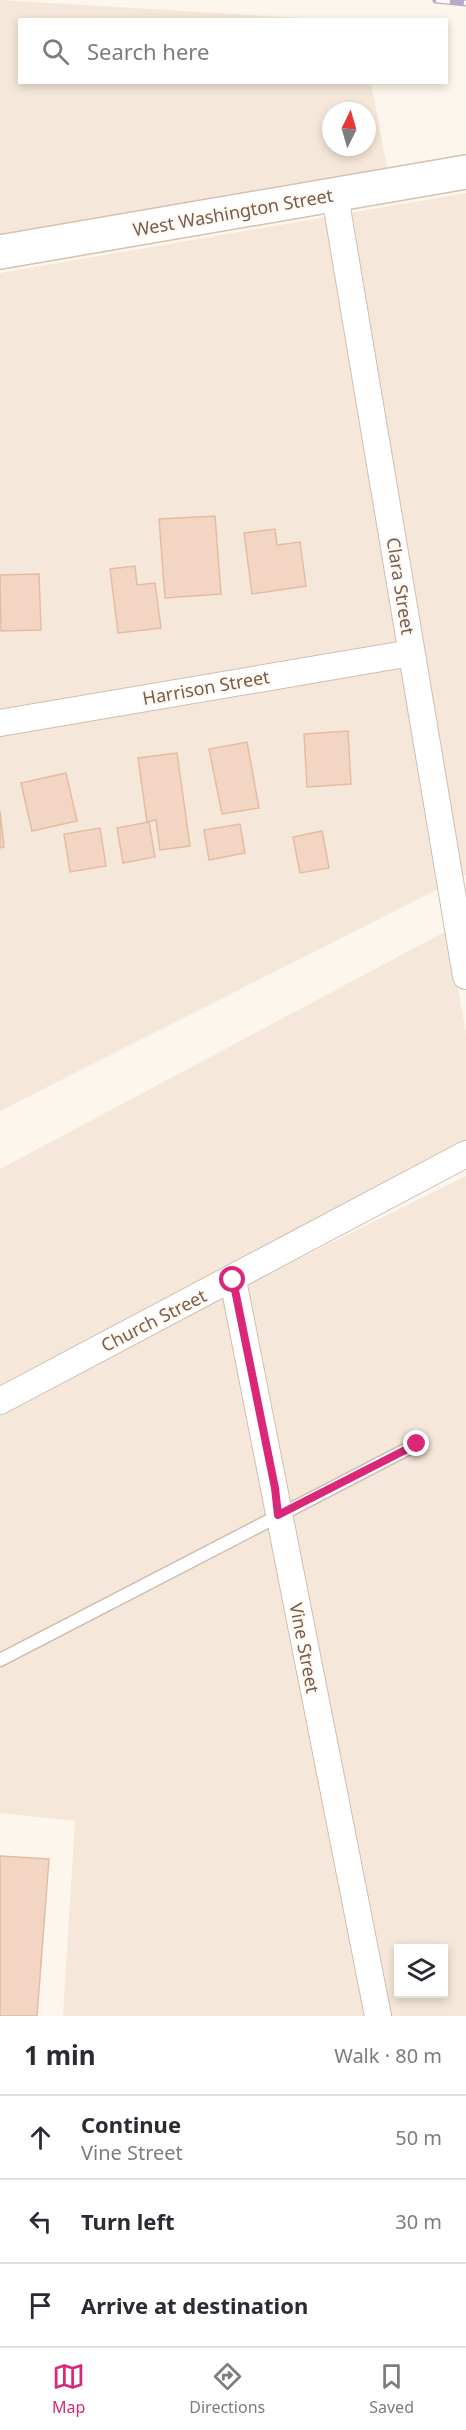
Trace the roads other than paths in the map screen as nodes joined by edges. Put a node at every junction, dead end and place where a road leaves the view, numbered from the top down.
1 (466, 172) edge
2 (335, 196) junction
3 (0, 252) edge
4 (411, 653) junction
5 (0, 723) edge
6 (466, 976) edge
7 (466, 1154) edge
8 (233, 1280) junction
9 (0, 1401) edge
10 (417, 1444) dead end
11 (278, 1515) junction
12 (0, 1660) edge
13 (378, 2016) edge

1 - 2 main road, West Washington Street
2 - 3 main road, West Washington Street
2 - 4 street, Clara Street
4 - 5 street, Harrison Street
4 - 6 street, Clara Street
7 - 8 street, Church Street
8 - 9 street, Church Street
8 - 11 street, Vine Street
10 - 11 lane
11 - 12 lane
11 - 13 street, Vine Street

